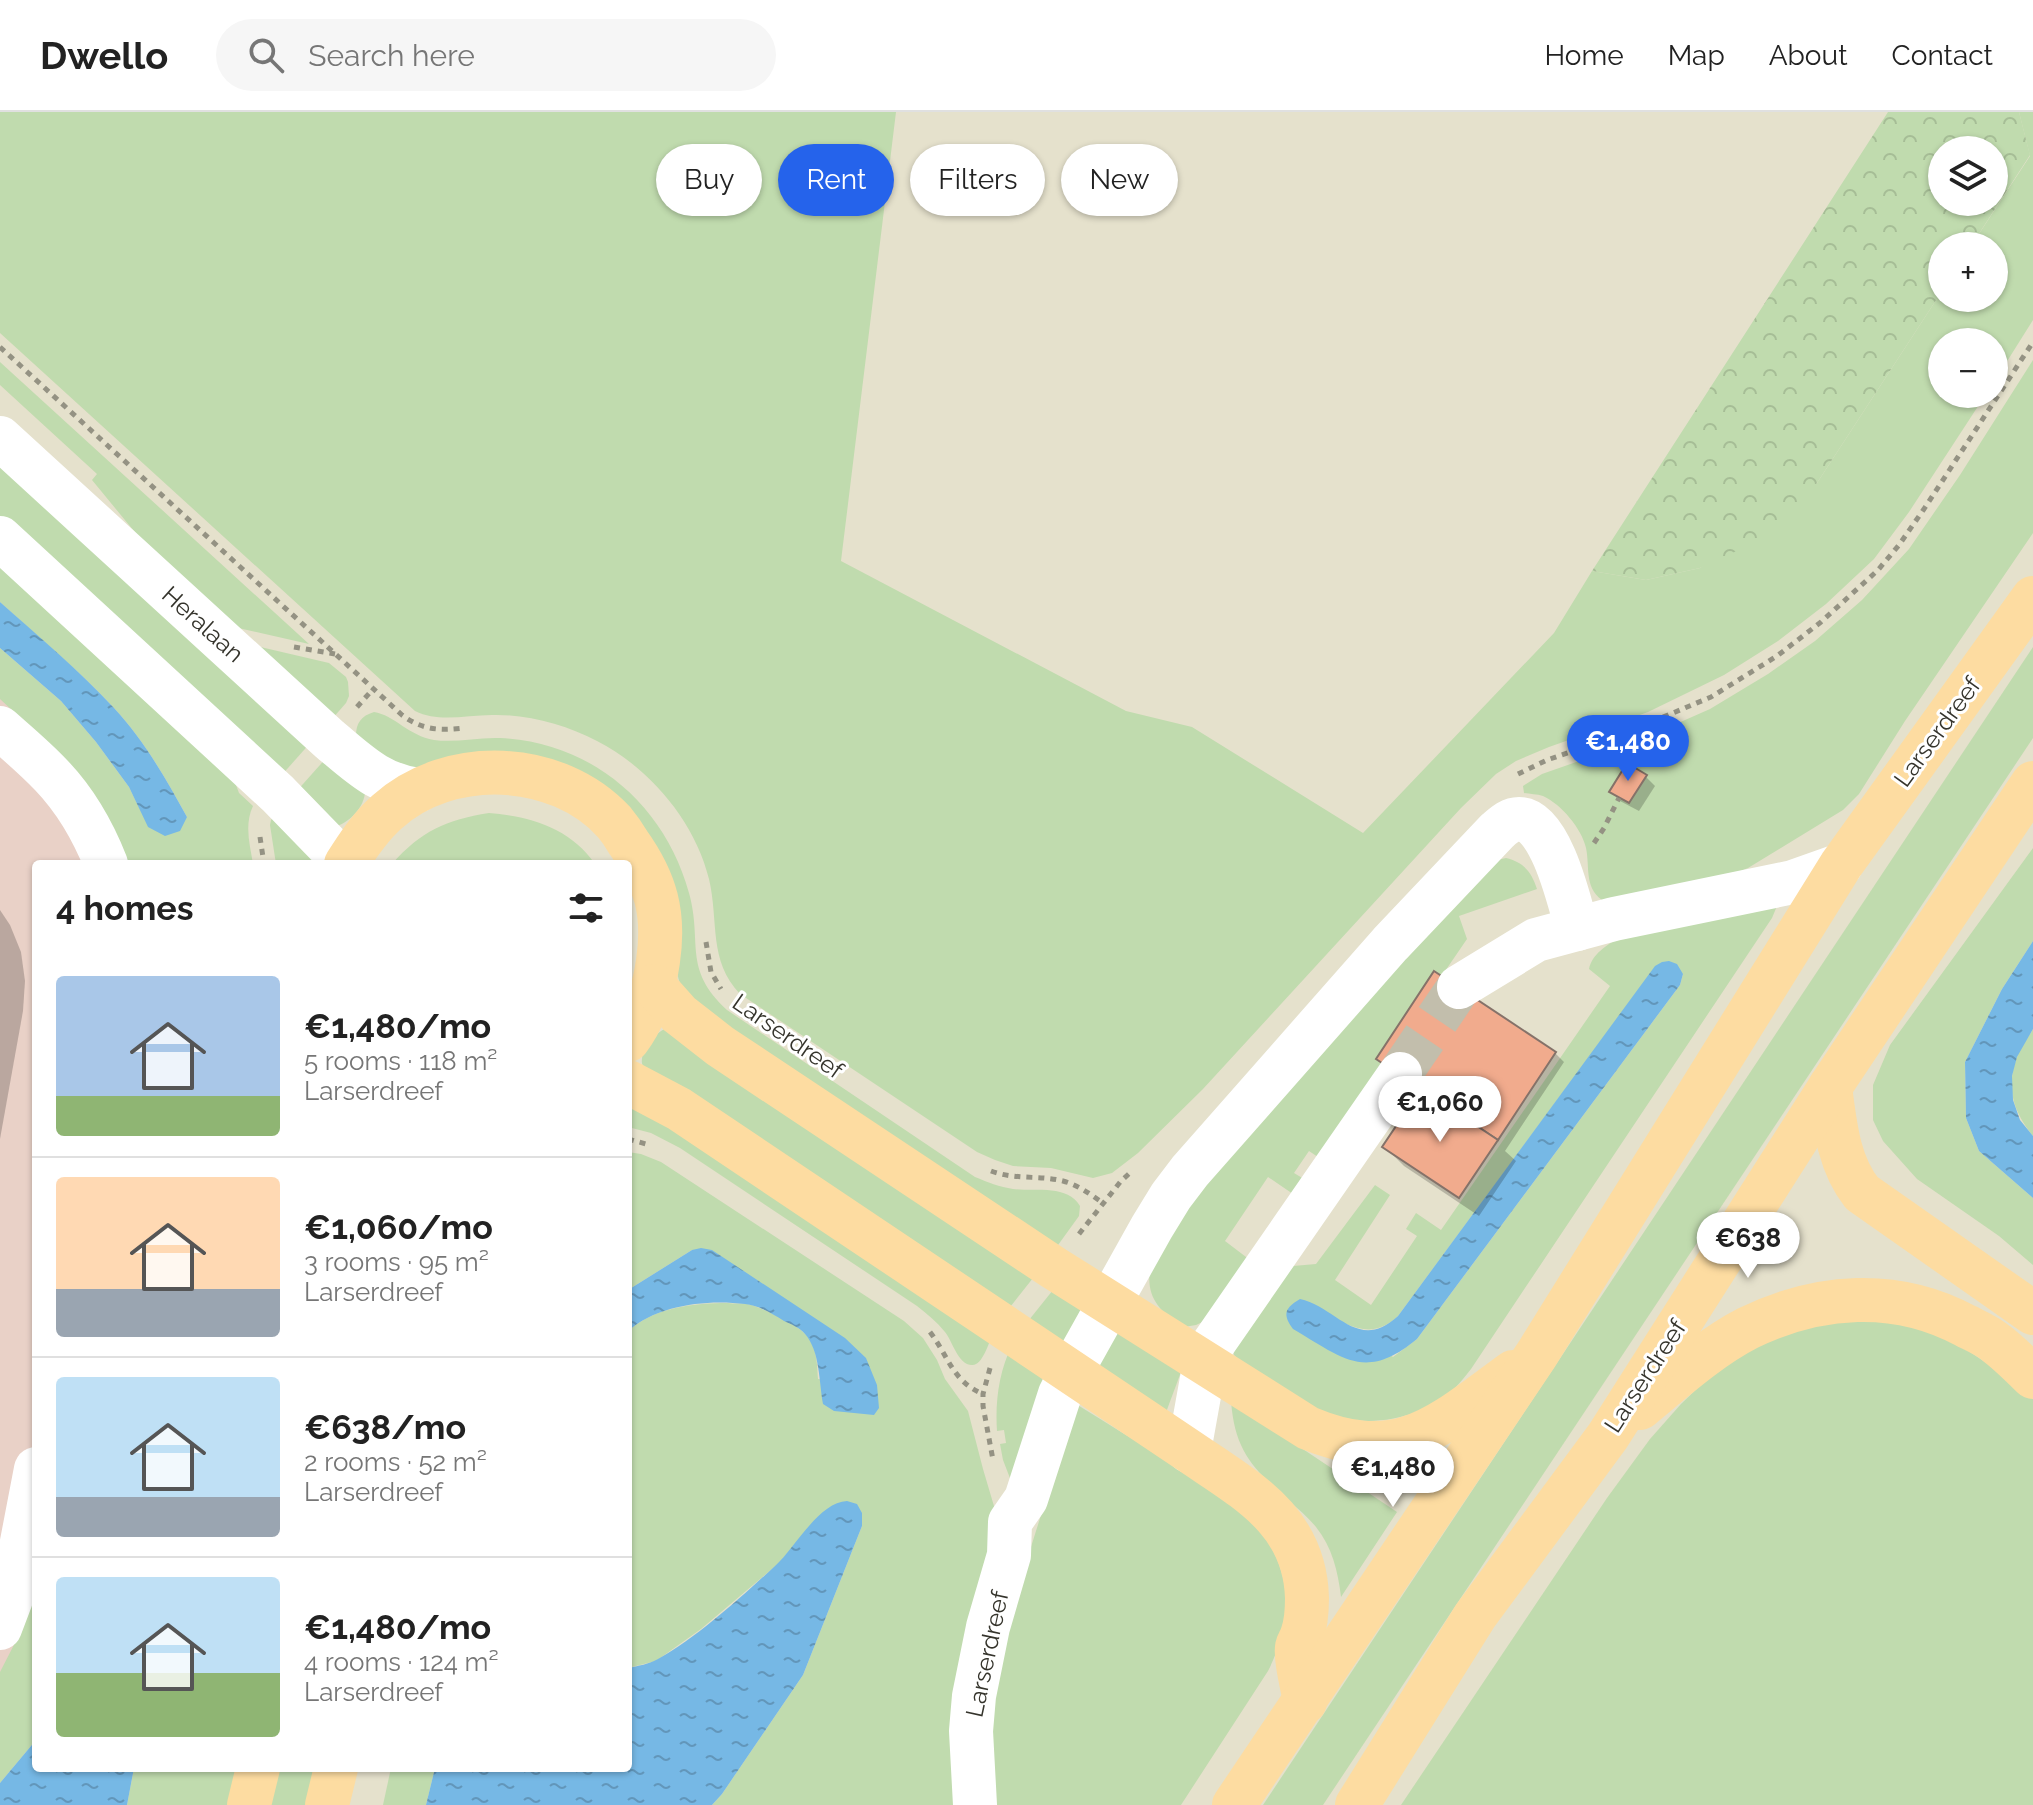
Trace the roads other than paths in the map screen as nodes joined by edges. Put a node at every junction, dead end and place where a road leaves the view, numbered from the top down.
1 (0, 438) edge
2 (0, 538) edge
3 (2033, 598) edge
4 (0, 728) edge
5 (2033, 783) edge
6 (419, 790) junction
7 (104, 860) edge
8 (342, 860) edge
9 (349, 860) edge
10 (1841, 865) junction
11 (1577, 929) junction
12 (654, 986) junction
13 (1459, 987) tunnel mouth
14 (632, 1034) edge
15 (1400, 1074) tunnel mouth
16 (632, 1084) edge
17 (1830, 1087) junction
18 (1109, 1303) junction
19 (2033, 1313) edge
20 (1537, 1354) junction
21 (1205, 1362) junction
22 (1071, 1372) junction
23 (2033, 1377) edge
24 (1608, 1436) junction
25 (1189, 1451) junction
26 (32, 1490) edge
27 (0, 1628) edge
28 (1305, 1702) junction
29 (257, 1772) edge
30 (335, 1772) edge
31 (249, 1805) edge
32 (327, 1805) edge
33 (975, 1805) edge
34 (1234, 1805) edge
35 (1357, 1805) edge

1 - 6 street, Heralaan
2 - 8 street
3 - 10 main road, Larserdreef
4 - 7 street
5 - 17 main road, Larserdreef
6 - 9 main road
6 - 12 main road
10 - 11 street
10 - 20 main road, Larserdreef
11 - 13 street
11 - 18 street, Larserdreef
12 - 14 main road
12 - 18 main road, Larserdreef
15 - 21 street
16 - 22 main road
17 - 19 main road
17 - 24 main road, Larserdreef
18 - 21 main road, Larserdreef
18 - 22 street, Larserdreef
20 - 21 main road, Larserdreef
20 - 28 main road, Larserdreef
21 - 25 street
22 - 25 main road
22 - 33 street, Larserdreef
23 - 24 main road
24 - 35 main road, Larserdreef
25 - 28 main road
26 - 27 street
28 - 34 main road, Larserdreef
29 - 31 main road
30 - 32 main road

